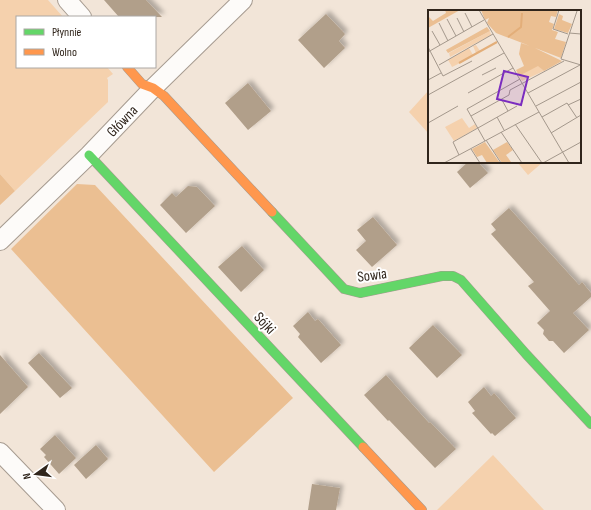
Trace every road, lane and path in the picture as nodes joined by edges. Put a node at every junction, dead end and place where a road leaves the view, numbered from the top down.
1 (67, 0) edge
2 (243, 0) edge
3 (81, 16) edge
4 (128, 68) edge
5 (153, 88) junction
6 (89, 155) junction
7 (0, 241) edge
8 (588, 413) edge
9 (0, 452) edge
10 (56, 510) edge
11 (422, 510) edge

1 - 3 street
2 - 5 street, Główna
4 - 5 street, Sowia
5 - 6 street, Główna
5 - 8 street, Sowia
6 - 7 street, Główna
6 - 11 street, Sójki
9 - 10 street

